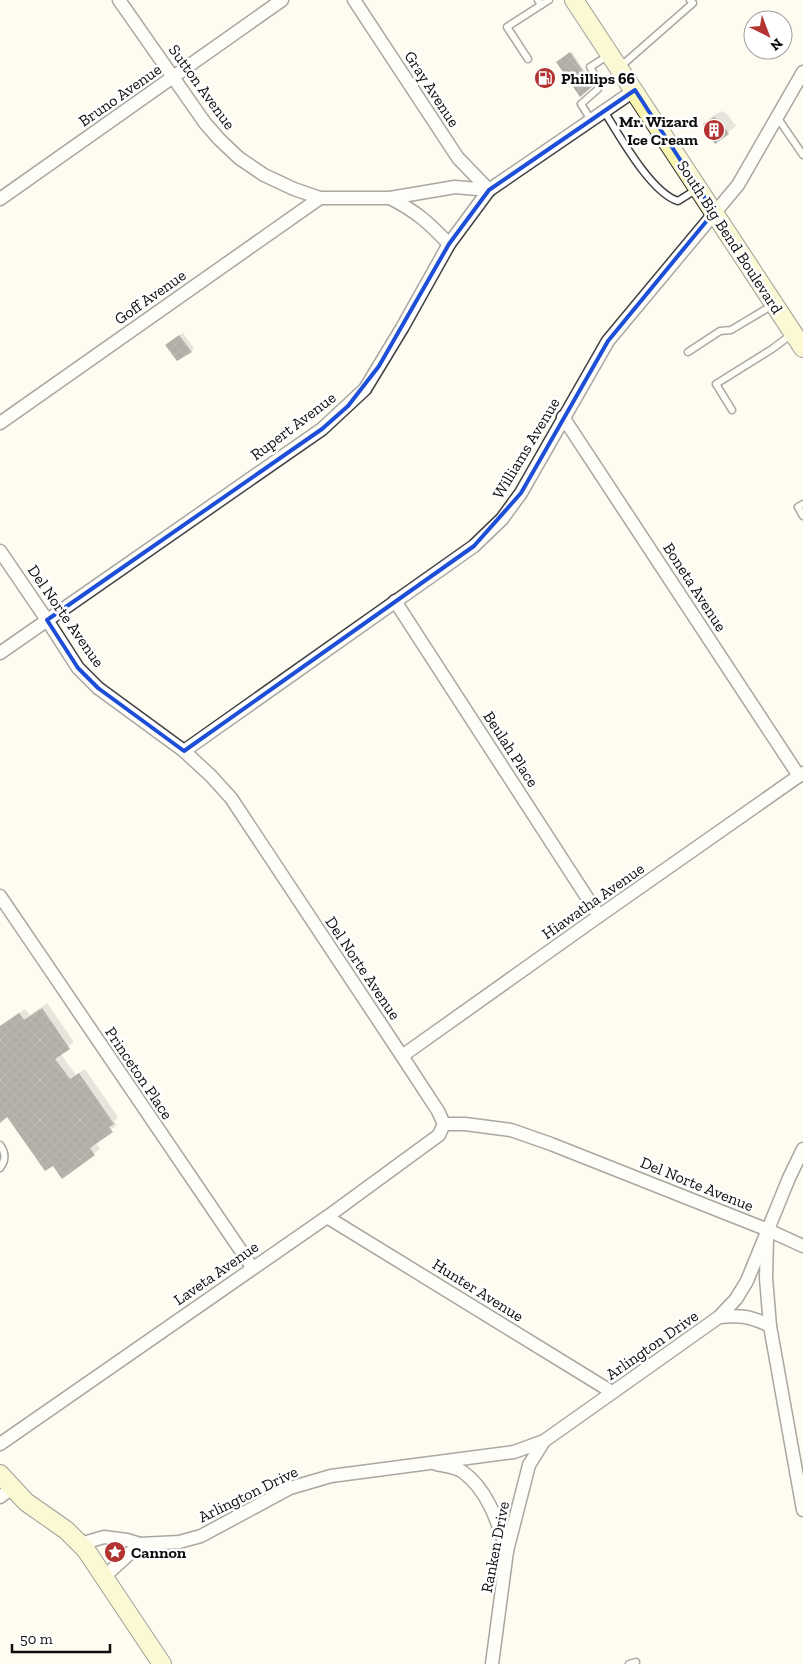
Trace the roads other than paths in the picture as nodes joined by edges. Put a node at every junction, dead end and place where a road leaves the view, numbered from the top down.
1 (118, 0) edge
2 (282, 0) edge
3 (354, 0) edge
4 (549, 0) edge
5 (574, 0) edge
6 (690, 0) edge
7 (540, 3) edge
8 (528, 59) dead end
9 (615, 61) junction
10 (803, 72) edge
11 (174, 77) junction
12 (635, 90) junction
13 (604, 111) junction
14 (777, 118) junction
15 (591, 120) junction
16 (803, 155) edge
17 (698, 188) junction
18 (489, 190) junction
19 (320, 198) junction
20 (390, 198) junction
21 (0, 199) edge
22 (714, 212) junction
23 (449, 244) junction
24 (774, 304) junction
25 (798, 337) edge
26 (688, 352) dead end
27 (732, 410) dead end
28 (563, 417) junction
29 (0, 424) edge
30 (803, 504) edge
31 (803, 516) edge
32 (0, 551) edge
33 (395, 601) junction
34 (48, 620) junction
35 (0, 653) edge
36 (184, 751) junction
37 (801, 774) edge
38 (0, 896) edge
39 (599, 916) junction
40 (402, 1056) junction
41 (444, 1124) junction
42 (0, 1145) edge
43 (803, 1149) edge
44 (0, 1168) edge
45 (327, 1216) junction
46 (768, 1230) junction
47 (803, 1246) edge
48 (252, 1268) junction
49 (719, 1317) junction
50 (770, 1326) junction
51 (612, 1392) junction
52 (544, 1441) junction
53 (0, 1444) edge
54 (430, 1462) junction
55 (0, 1474) edge
56 (6, 1492) edge
57 (803, 1510) edge
58 (80, 1544) junction
59 (140, 1544) junction
60 (507, 1551) junction
61 (104, 1577) junction
62 (162, 1664) edge
63 (492, 1664) edge

1 - 11 street, Sutton Avenue
2 - 11 street, Bruno Avenue
3 - 18 street, Gray Avenue
4 - 7 lane
5 - 9 main road, South Big Bend Boulevard
6 - 9 lane
7 - 8 lane
9 - 12 main road, South Big Bend Boulevard
9 - 15 lane
10 - 14 street, Williams Avenue
11 - 19 street, Sutton Avenue
11 - 21 street, Bruno Avenue
12 - 13 street, Rupert Avenue
12 - 17 main road, South Big Bend Boulevard
13 - 15 street, Rupert Avenue
13 - 17 lane
14 - 16 lane
14 - 22 street, Williams Avenue
15 - 18 street, Rupert Avenue
17 - 22 main road, South Big Bend Boulevard
18 - 20 street, Sutton Avenue
18 - 23 street, Rupert Avenue
19 - 20 street, Sutton Avenue
19 - 29 street, Goff Avenue
20 - 23 street, Sutton Avenue
22 - 24 main road, South Big Bend Boulevard
22 - 28 street, Williams Avenue
23 - 34 street, Rupert Avenue
24 - 25 main road, South Big Bend Boulevard
24 - 26 lane
25 - 27 lane
28 - 33 street, Williams Avenue
28 - 37 street, Boneta Avenue
30 - 31 lane
32 - 34 street, Del Norte Avenue
33 - 36 street, Williams Avenue
33 - 39 street, Beulah Place
34 - 35 street, Rupert Avenue
34 - 36 street, Del Norte Avenue
36 - 40 street, Del Norte Avenue
37 - 39 street, Hiawatha Avenue
38 - 48 street, Princeton Place
39 - 40 street, Hiawatha Avenue
40 - 41 street, Del Norte Avenue
41 - 45 street, Laveta Avenue
41 - 46 street, Del Norte Avenue
42 - 44 lane
43 - 46 street, Arlington Drive
45 - 48 street, Laveta Avenue
45 - 51 street, Hunter Avenue
46 - 47 street, Del Norte Avenue
46 - 49 street, Arlington Drive
46 - 50 street
48 - 53 street, Laveta Avenue
49 - 50 street
49 - 51 street, Arlington Drive
50 - 57 street
51 - 52 street, Arlington Drive
52 - 54 street, Arlington Drive
52 - 60 street, Ranken Drive
54 - 59 street, Arlington Drive
54 - 60 street, Arlington Drive
55 - 56 main road
56 - 58 main road
58 - 59 street, Arlington Drive
58 - 61 main road
59 - 61 street
60 - 63 street, Ranken Drive
61 - 62 main road

